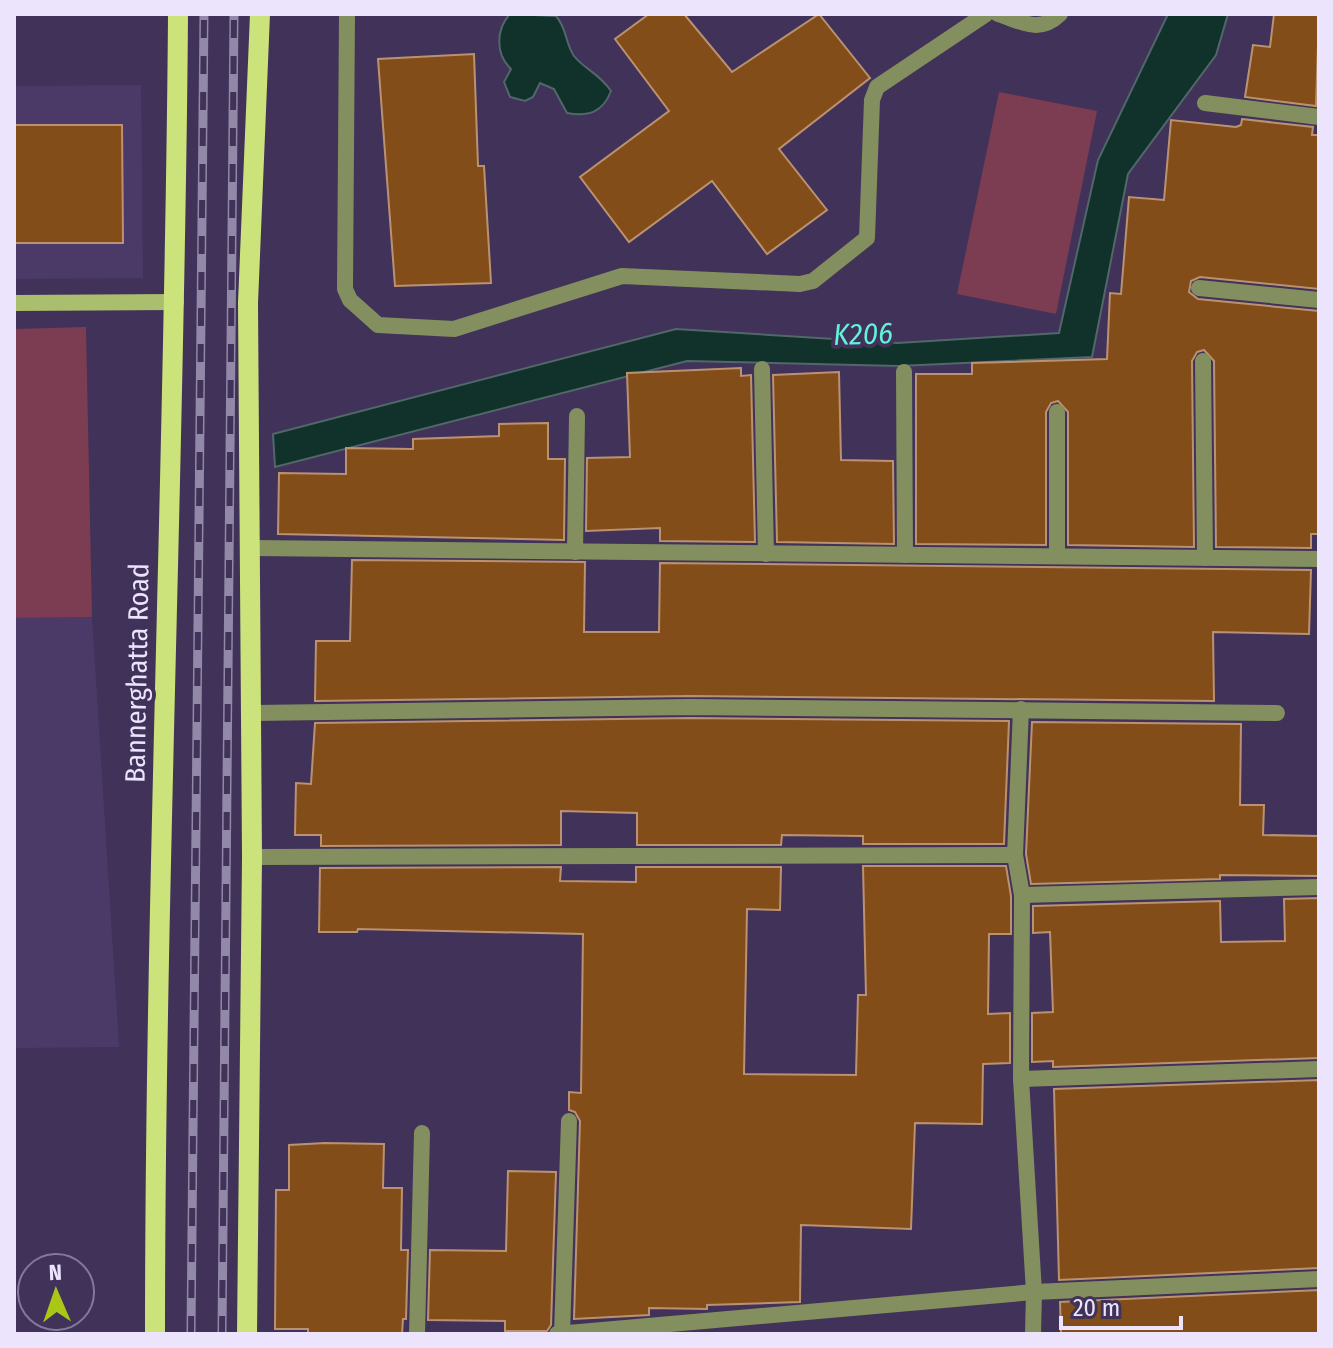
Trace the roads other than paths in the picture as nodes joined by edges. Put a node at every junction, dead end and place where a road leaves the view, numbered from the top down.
1 (178, 14) edge
2 (260, 14) edge
3 (347, 14) edge
4 (986, 14) edge
5 (998, 14) edge
6 (1060, 14) edge
7 (1205, 103) dead end
8 (1319, 117) edge
9 (1199, 288) dead end
10 (1319, 300) edge
11 (176, 302) junction
12 (14, 303) edge
13 (1203, 361) dead end
14 (762, 369) dead end
15 (904, 372) dead end
16 (1057, 412) dead end
17 (577, 416) dead end
18 (248, 548) junction
19 (575, 552) junction
20 (766, 554) junction
21 (905, 555) junction
22 (1057, 555) junction
23 (1205, 558) junction
24 (1319, 559) edge
25 (1021, 709) junction
26 (251, 713) junction
27 (1277, 713) dead end
28 (1015, 855) junction
29 (252, 857) junction
30 (1319, 887) edge
31 (1022, 895) junction
32 (1319, 1069) edge
33 (1021, 1079) junction
34 (569, 1121) dead end
35 (422, 1133) dead end
36 (1319, 1279) edge
37 (1034, 1292) junction
38 (756, 1316) junction
39 (155, 1334) edge
40 (247, 1334) edge
41 (417, 1334) edge
42 (560, 1334) edge
43 (757, 1334) edge
44 (1033, 1334) edge

1 - 11 main road, Bannerghatta Road
2 - 18 main road
3 - 4 street
5 - 6 street
7 - 8 street
9 - 10 street
11 - 12 street
11 - 39 main road, Bannerghatta Road
13 - 23 street
14 - 20 street
15 - 21 street
16 - 22 street
17 - 19 street
18 - 19 street
18 - 26 main road
19 - 20 street
20 - 21 street
21 - 22 street
22 - 23 street
23 - 24 street
25 - 26 street
25 - 27 street
25 - 28 street
26 - 29 main road
28 - 29 street
28 - 31 street
29 - 40 main road
30 - 31 street
31 - 33 street
32 - 33 street
33 - 37 street
34 - 42 street
35 - 41 street
36 - 37 street
37 - 38 street
37 - 44 street
38 - 42 street
38 - 43 street

